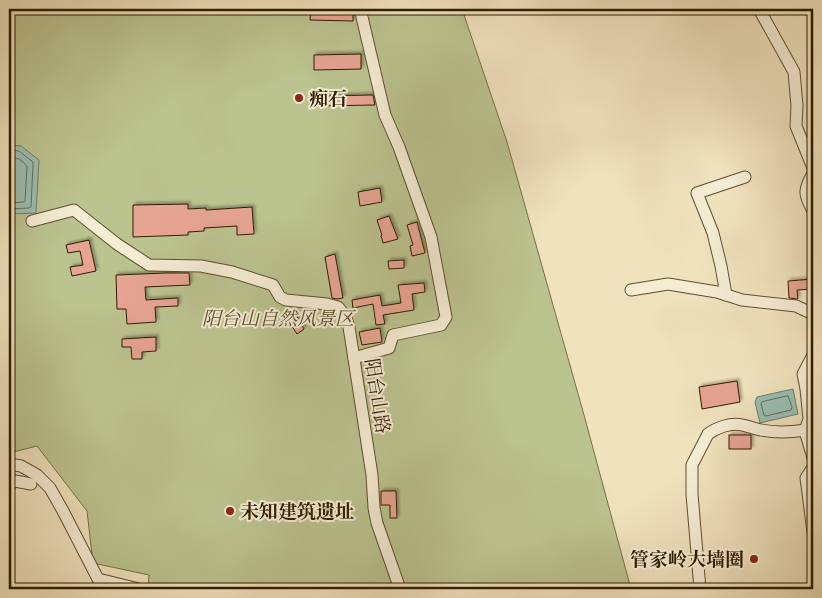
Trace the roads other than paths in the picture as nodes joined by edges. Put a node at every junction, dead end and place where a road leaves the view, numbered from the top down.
1 (361, 9) edge
2 (759, 9) edge
3 (813, 168) edge
4 (813, 173) edge
5 (745, 176) dead end
6 (813, 210) edge
7 (32, 221) dead end
8 (631, 290) dead end
9 (726, 295) junction
10 (813, 314) edge
11 (813, 355) edge
12 (354, 358) junction
13 (806, 430) junction
14 (813, 458) edge
15 (9, 464) edge
16 (813, 467) edge
17 (32, 484) dead end
18 (9, 485) edge
19 (813, 532) edge
20 (139, 589) edge
21 (400, 589) edge
22 (700, 589) edge

1 - 12 street
2 - 3 street
4 - 6 street
5 - 9 street
7 - 12 street, 阳台山路
8 - 9 street
9 - 10 street
11 - 13 street
12 - 21 street, 阳台山路
13 - 14 street
13 - 22 street
15 - 20 street
16 - 19 street
17 - 18 street

